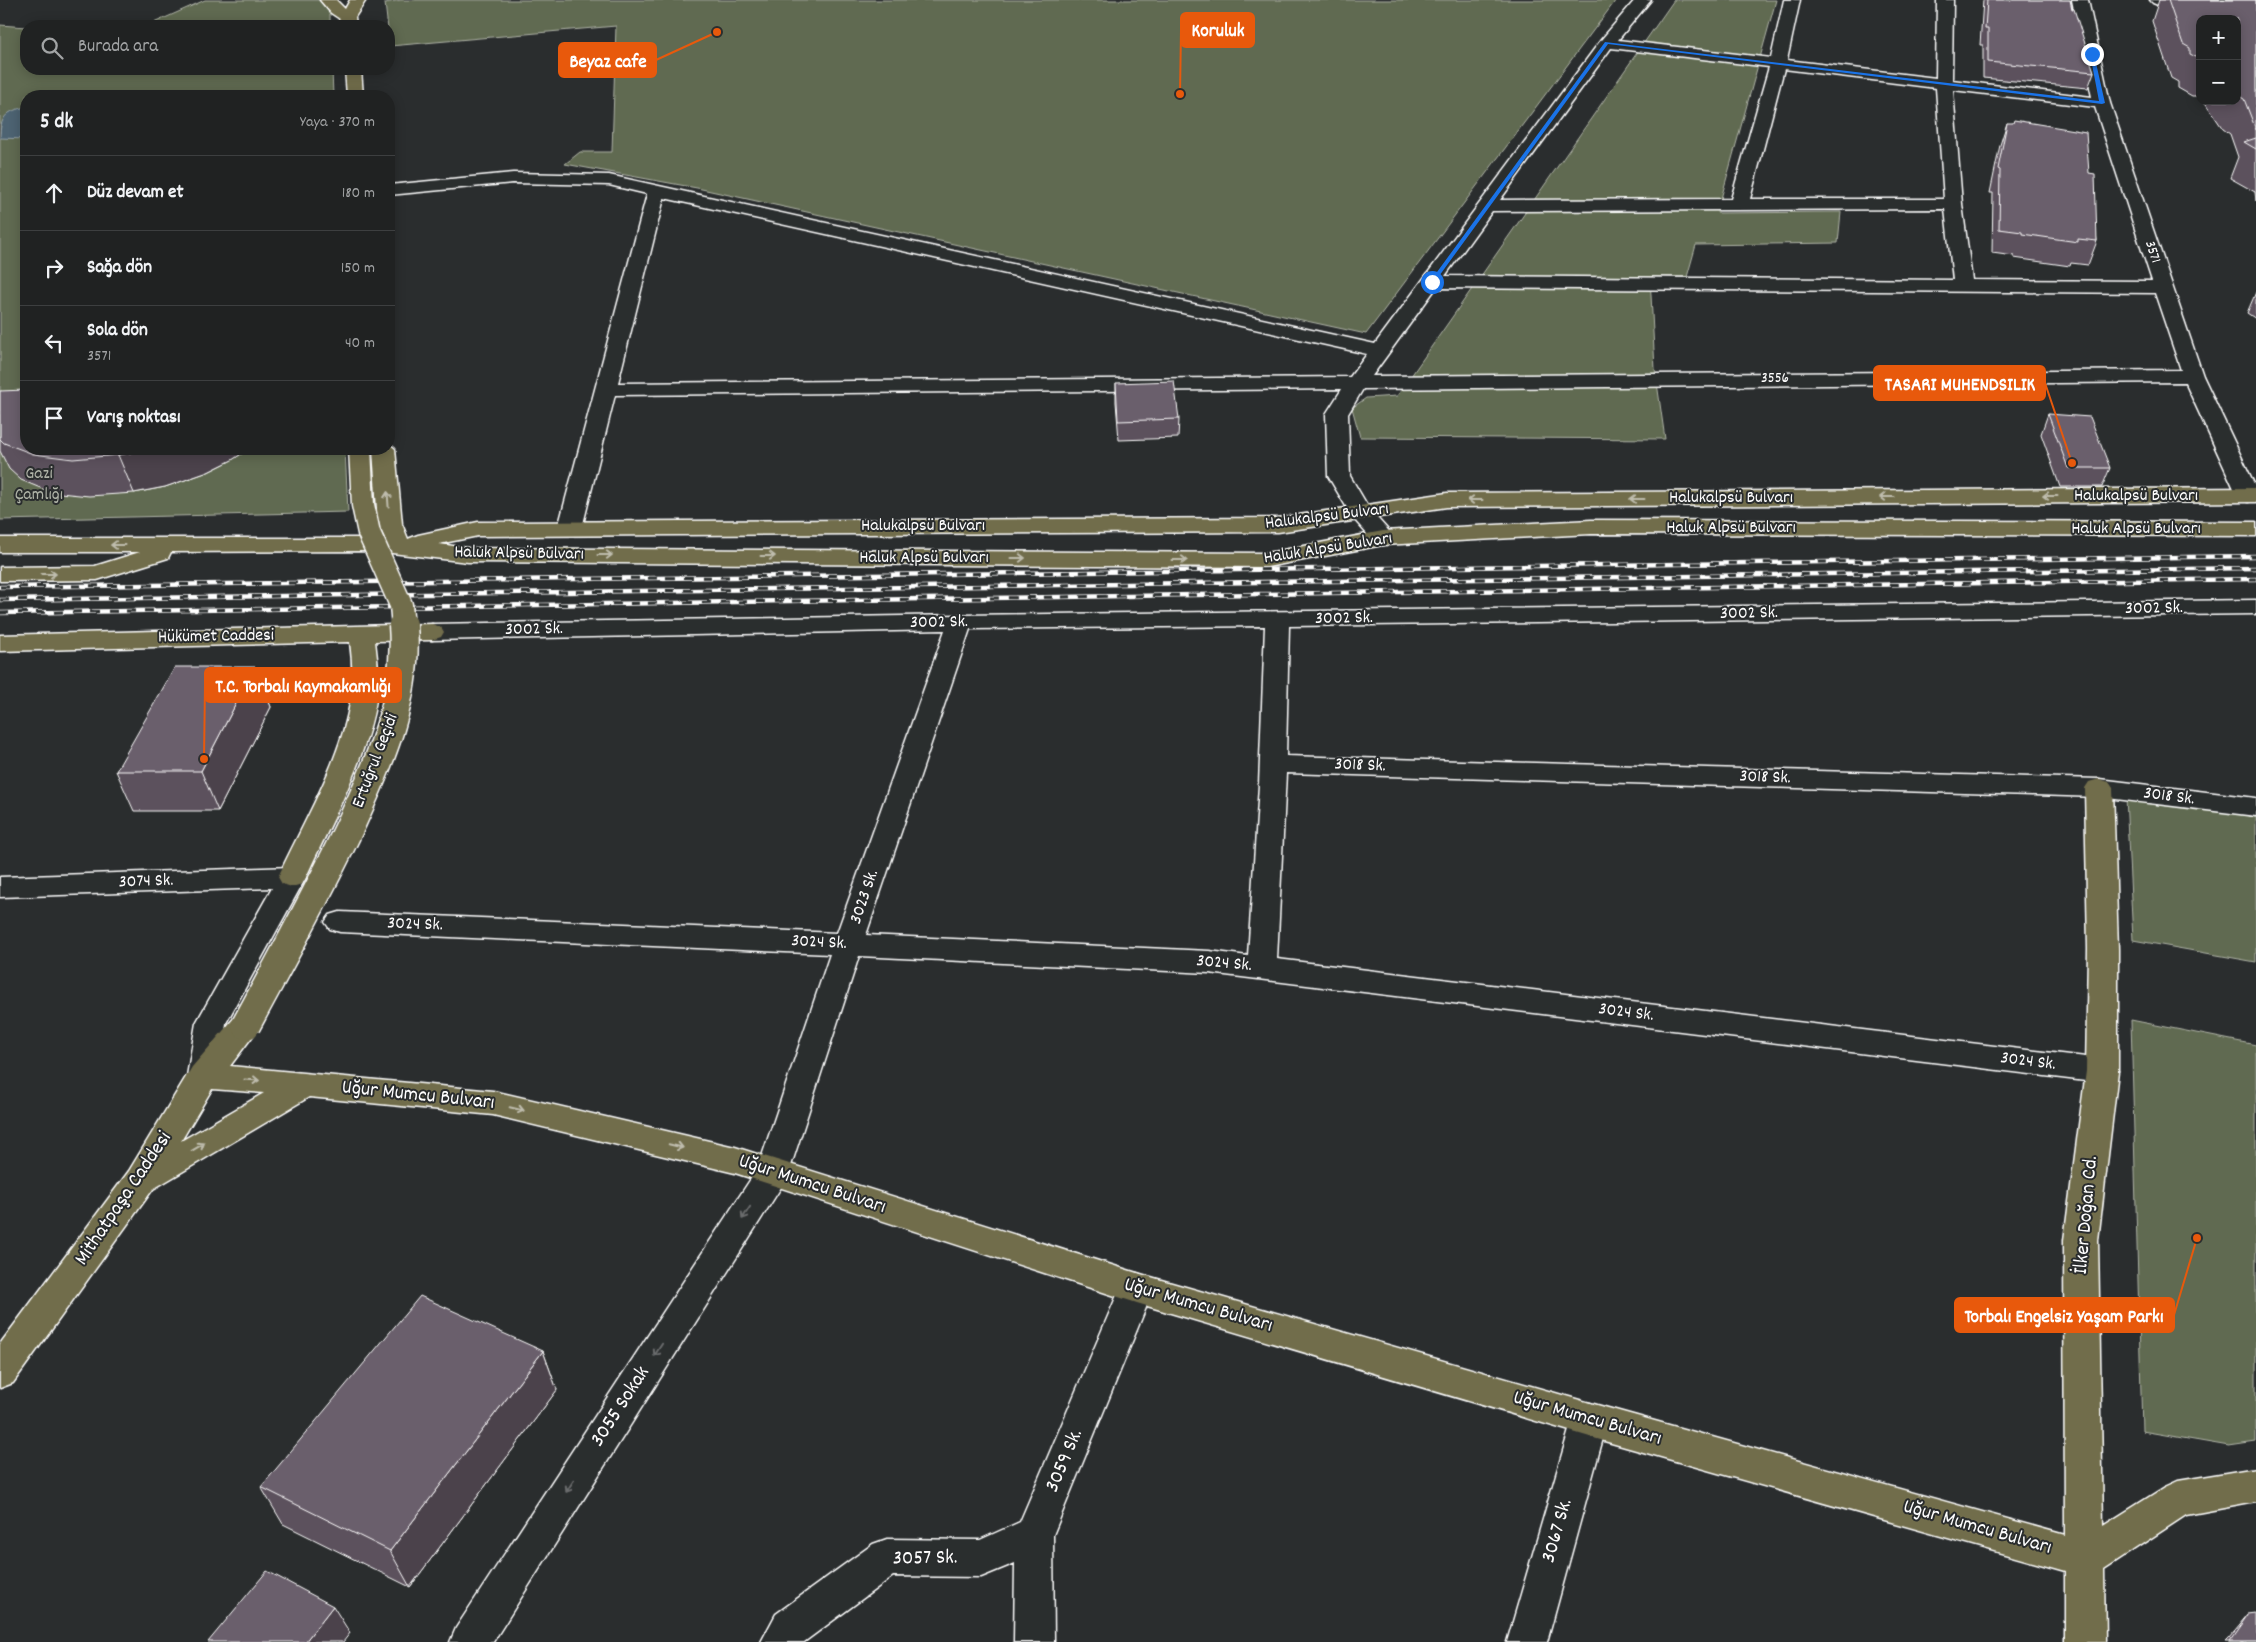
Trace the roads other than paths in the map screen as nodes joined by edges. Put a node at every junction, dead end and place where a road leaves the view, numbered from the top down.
1 (328, 0) edge
2 (358, 0) edge
3 (1643, 0) edge
4 (1792, 0) edge
5 (1945, 0) edge
6 (2080, 0) edge
7 (2158, 0) edge
8 (2256, 1) edge
9 (346, 20) edge
10 (349, 20) edge
11 (1607, 42) junction
12 (1778, 63) junction
13 (353, 75) edge
14 (1944, 84) junction
15 (355, 90) edge
16 (2102, 103) junction
17 (395, 189) edge
18 (657, 191) junction
19 (1953, 204) junction
20 (1739, 205) junction
21 (1487, 206) junction
22 (1432, 282) junction
23 (1963, 285) junction
24 (2163, 286) junction
25 (1380, 351) junction
26 (2193, 376) junction
27 (1357, 382) junction
28 (605, 389) junction
29 (360, 455) edge
30 (384, 455) edge
31 (2252, 495) edge
32 (1361, 513) junction
33 (570, 528) junction
34 (2256, 529) edge
35 (1383, 538) junction
36 (0, 545) edge
37 (184, 545) junction
38 (400, 546) junction
39 (0, 574) edge
40 (2256, 607) edge
41 (1277, 620) junction
42 (960, 622) junction
43 (432, 632) joint
44 (362, 634) junction
45 (0, 643) edge
46 (1273, 764) junction
47 (2099, 788) junction
48 (2256, 807) edge
49 (292, 878) junction
50 (0, 887) edge
51 (340, 922) dead end
52 (848, 944) junction
53 (1262, 968) junction
54 (246, 1025) joint
55 (2102, 1071) junction
56 (203, 1076) junction
57 (305, 1084) junction
58 (773, 1172) junction
59 (141, 1181) junction
60 (1137, 1288) junction
61 (0, 1372) edge
62 (1590, 1420) junction
63 (2256, 1485) edge
64 (1034, 1535) junction
65 (2086, 1559) junction
66 (470, 1642) edge
67 (781, 1642) edge
68 (1034, 1642) edge
69 (1527, 1642) edge
70 (2085, 1642) edge

1 - 9 main road
2 - 10 main road
3 - 11 street
4 - 12 street
5 - 14 street
6 - 16 street, 3571
7 - 8 street
11 - 12 street
11 - 21 street
12 - 14 street
12 - 20 street
13 - 15 main road
14 - 16 street
14 - 19 street
16 - 24 street, 3571
17 - 18 street
18 - 25 street
18 - 28 street
19 - 20 street
19 - 23 street
20 - 21 street
21 - 22 street
22 - 23 street
22 - 25 street
23 - 24 street
24 - 26 street, 3571
25 - 27 street
26 - 27 street, 3556
26 - 31 street, 3571
27 - 28 street, 3556
27 - 32 street
28 - 33 street
29 - 54 main road, Ertuğrul Geçidi, bridge
38 -> 30 main road
31 -> 32 main road, Halukalpsü Bulvarı
32 - 33 main road, Halukalpsü Bulvarı
32 - 35 street
33 - 38 main road, Halukalpsü Bulvarı
34 - 35 main road, Haluk Alpsü Bulvarı
38 -> 35 main road, Haluk Alpsü Bulvarı
37 -> 36 main road
37 - 38 main road
39 -> 37 main road
40 - 41 street, 3002 Sk.
41 - 42 street, 3002 Sk.
41 - 46 street
42 - 43 street, 3002 Sk.
42 - 52 street, 3023 Sk.
43 - 44 main road, Hükümet Caddesi
44 - 45 main road, Hükümet Caddesi
44 - 49 main road
46 - 47 street, 3018 Sk.
46 - 53 street
47 - 48 street, 3018 Sk.
47 - 55 main road, İlker Doğan Cd.
49 - 50 street, 3074 Sk.
49 - 56 street
51 - 52 street, 3024 Sk.
52 - 53 street, 3024 Sk.
52 - 58 street, 3023 Sk.
53 - 55 street, 3024 Sk.
54 - 56 main road, Mithatpaşa Caddesi
55 - 65 main road, İlker Doğan Cd.
56 -> 57 main road, Uğur Mumcu Bulvarı
56 - 59 main road, Mithatpaşa Caddesi
57 -> 58 main road, Uğur Mumcu Bulvarı
59 -> 57 main road
58 - 60 main road, Uğur Mumcu Bulvarı
58 -> 66 street, 3055 Sokak
59 - 61 main road, Mithatpaşa Caddesi
60 - 62 main road, Uğur Mumcu Bulvarı
60 - 64 street, 3059 Sk.
62 - 65 main road, Uğur Mumcu Bulvarı
62 - 69 street, 3067 Sk.
63 - 65 main road
64 - 67 street, 3057 Sk.
64 - 68 street, 3059 Sk.
65 - 70 main road, İlker Doğan Cd.

